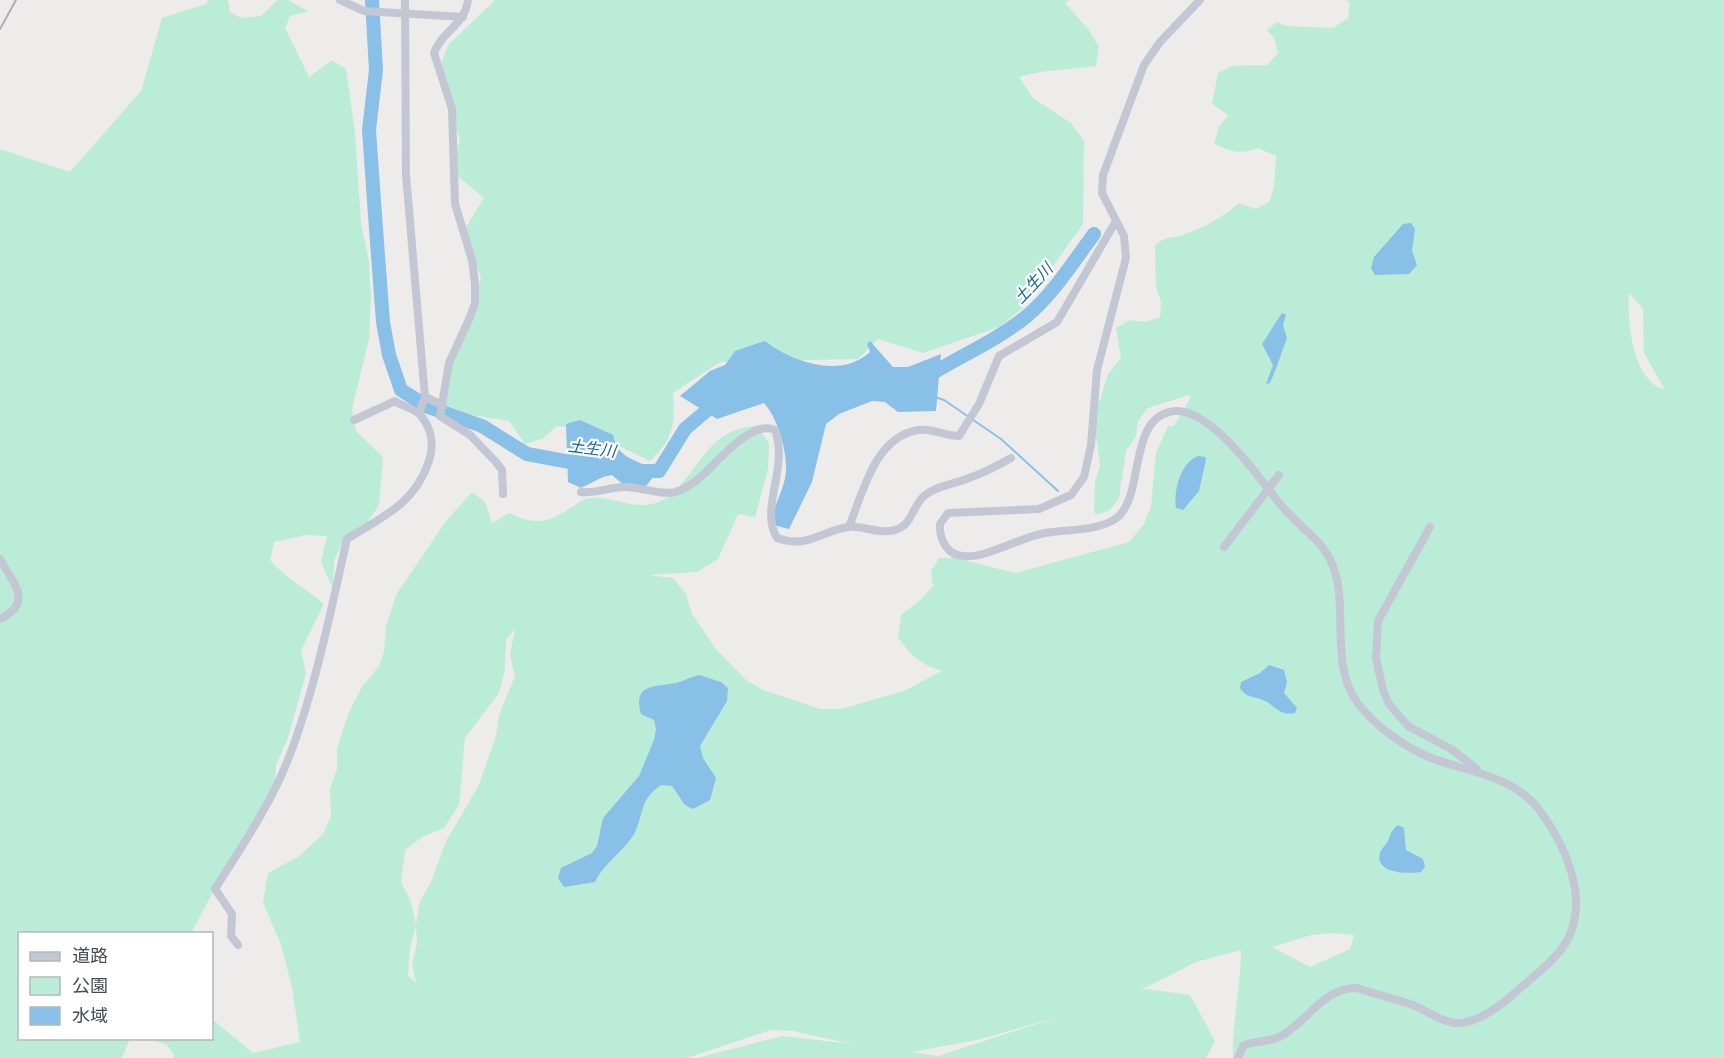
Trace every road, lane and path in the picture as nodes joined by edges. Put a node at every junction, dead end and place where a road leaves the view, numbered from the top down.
1 (340, 0) edge
2 (362, 0) edge
3 (405, 0) edge
4 (468, 0) edge
5 (1200, 0) edge
6 (364, 11) junction
7 (404, 13) junction
8 (463, 17) junction
9 (1116, 221) junction
10 (424, 399) junction
11 (443, 405) junction
12 (419, 413) junction
13 (354, 420) dead end
14 (1011, 458) dead end
15 (1279, 475) dead end
16 (581, 492) dead end
17 (503, 494) dead end
18 (849, 527) junction
19 (1430, 527) dead end
20 (1224, 547) dead end
21 (0, 559) edge
22 (0, 619) edge
23 (1486, 775) junction
24 (238, 945) dead end
25 (1238, 1058) edge

1 - 6 street
2 - 6 street
3 - 7 street
4 - 8 street
5 - 9 street
6 - 7 street
7 - 8 street
7 - 10 street
8 - 11 street
9 - 18 street
9 - 23 street
10 - 11 street
10 - 12 street
11 - 17 street
12 - 13 street
12 - 24 street
14 - 18 street
15 - 20 street, bridge
16 - 18 street
19 - 23 street
21 - 22 street
23 - 25 street

